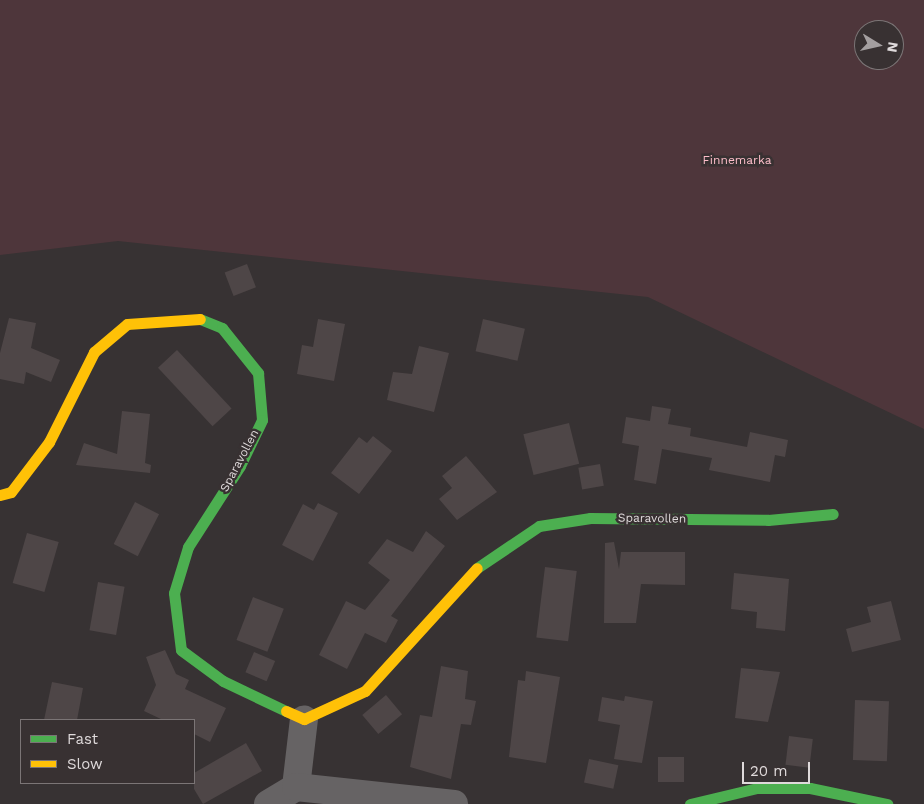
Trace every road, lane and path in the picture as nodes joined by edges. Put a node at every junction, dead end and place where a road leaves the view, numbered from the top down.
1 (0, 495) edge
2 (833, 514) dead end
3 (304, 719) junction
4 (296, 787) junction
5 (268, 804) edge
6 (454, 804) edge
7 (690, 804) edge
8 (887, 804) edge

1 - 3 street, Sparavollen
2 - 3 street, Sparavollen
3 - 4 street
4 - 5 street
4 - 6 street
7 - 8 street

